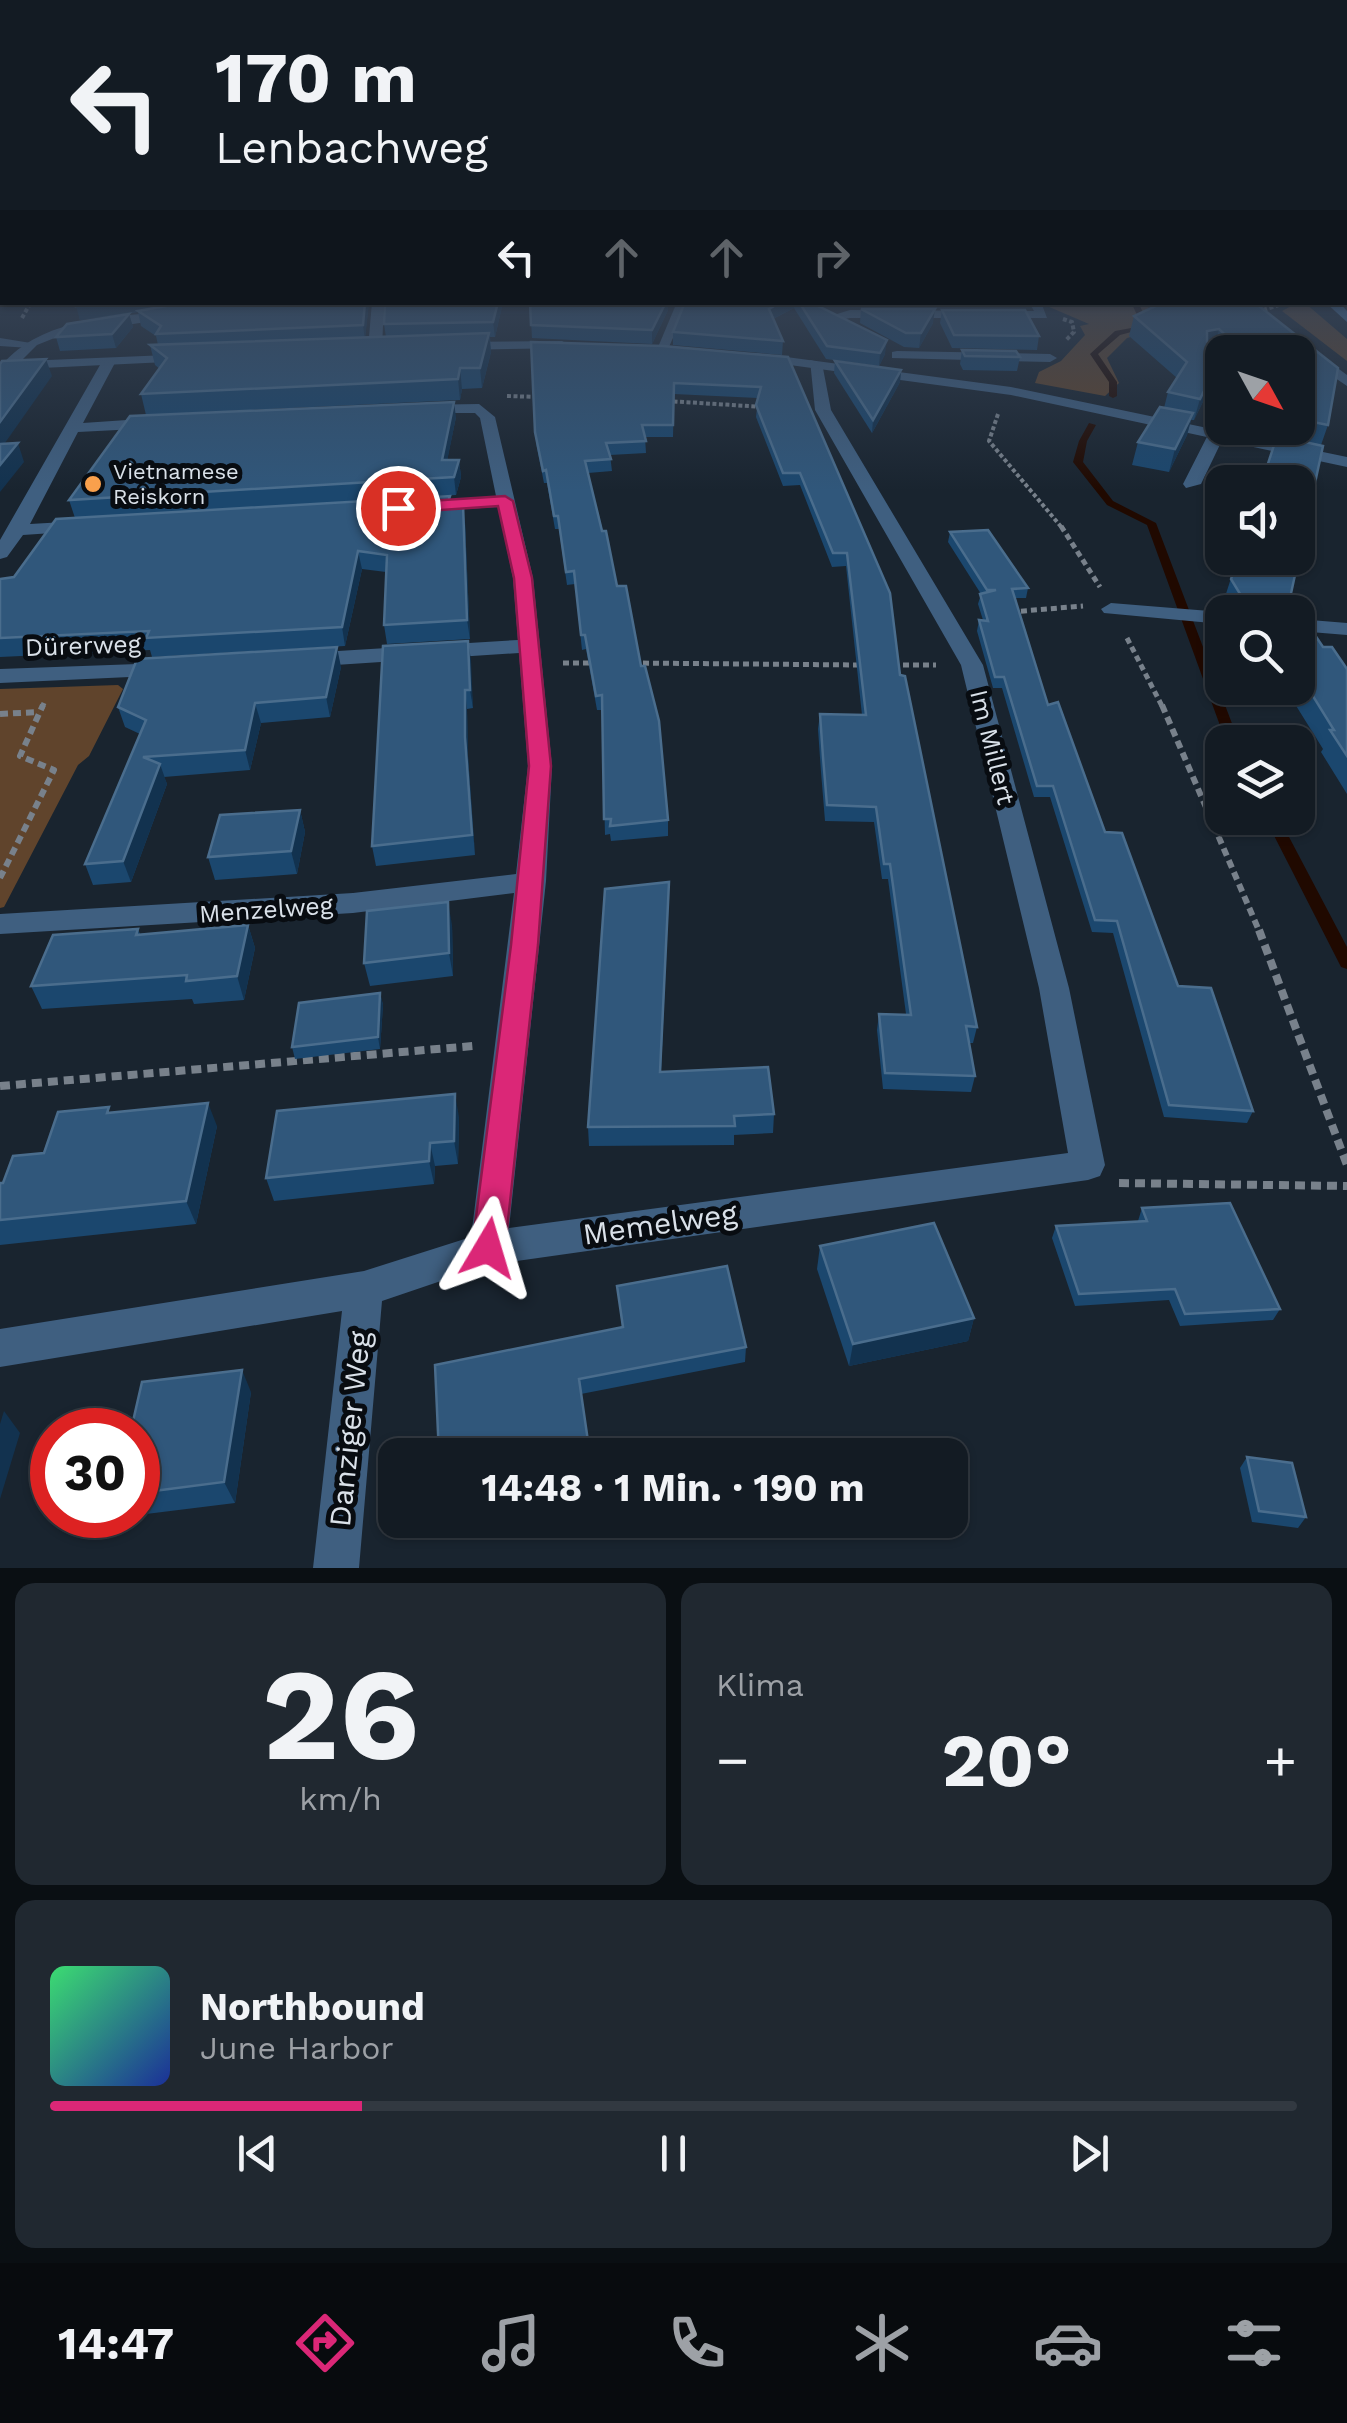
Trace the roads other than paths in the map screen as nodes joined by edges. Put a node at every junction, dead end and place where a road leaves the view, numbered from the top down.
1 (30, 344) edge
2 (382, 344) edge
3 (670, 344) edge
4 (1306, 344) edge
5 (587, 346) edge
6 (433, 347) edge
7 (642, 348) edge
8 (358, 350) edge
9 (736, 354) edge
10 (199, 357) edge
11 (1050, 358) dead end
12 (109, 361) junction
13 (815, 363) junction
14 (4, 366) edge
15 (884, 373) junction
16 (1347, 382) edge
17 (394, 409) edge
18 (185, 422) edge
19 (1205, 425) edge
20 (71, 428) junction
21 (1212, 445) edge
22 (1284, 445) edge
23 (1347, 462) edge
24 (1192, 484) dead end
25 (505, 501) junction
26 (392, 508) edge
27 (110, 525) edge
28 (18, 530) junction
29 (0, 553) edge
30 (1110, 607) road end
31 (1205, 617) edge
32 (1315, 626) edge
33 (1347, 629) edge
34 (528, 654) junction
35 (285, 662) edge
36 (190, 668) edge
37 (0, 676) edge
38 (532, 880) junction
39 (0, 924) edge
40 (1088, 1164) joint
41 (488, 1248) junction
42 (364, 1289) junction
43 (0, 1348) edge
44 (336, 1568) edge

1 - 14 street
2 - 8 street
3 - 7 street
4 - 16 street
5 - 6 street
9 - 13 street
10 - 12 street
11 - 15 street
12 - 14 street
12 - 20 street
13 - 15 street
13 - 40 street, Im Millert
15 - 19 street
17 - 25 street
18 - 20 street
20 - 28 street
21 - 24 street
22 - 23 street
25 - 26 street
25 - 34 street
27 - 28 street
28 - 29 street
30 - 31 street
32 - 33 street
34 - 35 street
34 - 38 street
36 - 37 street, Dürerweg
38 - 39 street, Menzelweg
38 - 41 street
40 - 41 street, Memelweg
41 - 42 street, Memelweg
42 - 43 street, Memelweg
42 - 44 street, Danziger Weg

